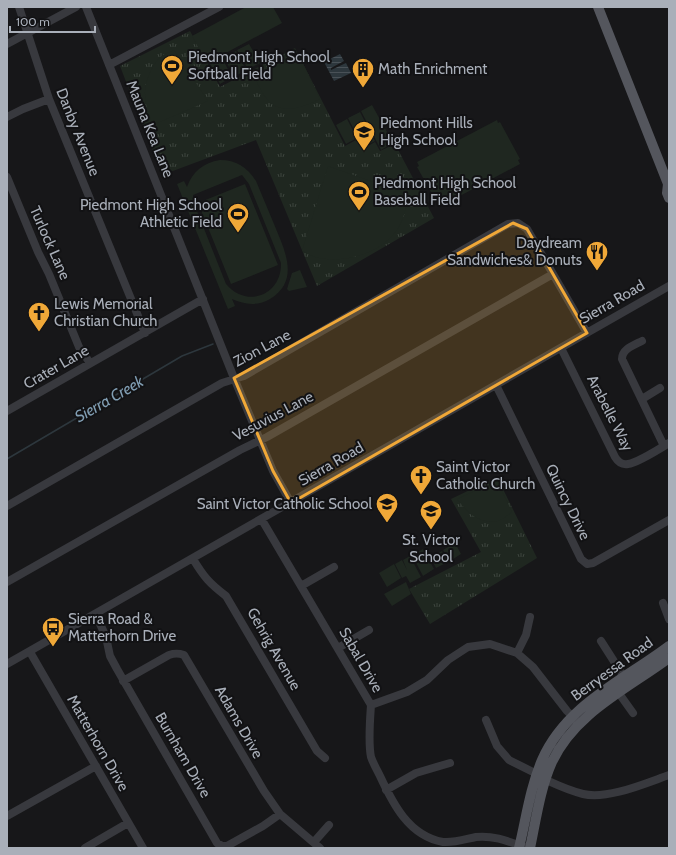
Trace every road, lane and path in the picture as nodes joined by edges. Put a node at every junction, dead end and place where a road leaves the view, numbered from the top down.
1 (19, 7) edge
2 (76, 7) edge
3 (86, 7) edge
4 (219, 7) edge
5 (598, 7) edge
6 (27, 33) junction
7 (7, 44) edge
8 (109, 65) junction
9 (49, 99) junction
10 (7, 117) edge
11 (7, 177) edge
12 (668, 184) edge
13 (669, 198) edge
14 (553, 274) junction
15 (669, 286) edge
16 (203, 299) junction
17 (145, 333) junction
18 (587, 333) junction
19 (642, 341) dead end
20 (561, 348) junction
21 (90, 362) junction
22 (234, 378) junction
23 (496, 385) junction
24 (660, 388) dead end
25 (642, 399) junction
26 (7, 411) edge
27 (261, 440) junction
28 (666, 444) edge
29 (291, 503) junction
30 (7, 506) edge
31 (262, 520) junction
32 (669, 520) edge
33 (193, 559) junction
34 (334, 567) dead end
35 (7, 582) edge
36 (301, 586) junction
37 (663, 603) dead end
38 (96, 615) junction
39 (530, 617) dead end
40 (669, 619) edge
41 (369, 630) dead end
42 (601, 641) dead end
43 (669, 646) edge
44 (338, 648) junction
45 (30, 652) junction
46 (517, 653) junction
47 (669, 658) edge
48 (7, 664) edge
49 (624, 677) junction
50 (123, 681) junction
51 (618, 692) junction
52 (370, 705) junction
53 (633, 713) dead end
54 (486, 720) dead end
55 (576, 720) junction
56 (325, 758) dead end
57 (450, 763) dead end
58 (96, 766) junction
59 (669, 775) edge
60 (541, 777) junction
61 (386, 790) junction
62 (280, 814) junction
63 (7, 816) edge
64 (128, 823) junction
65 (329, 825) dead end
66 (317, 845) edge
67 (443, 845) edge
68 (524, 847) edge
69 (85, 848) edge
70 (143, 848) edge

1 - 6 street, Danby Avenue
2 - 6 street
3 - 8 street, Mauna Kea Lane
4 - 8 street
5 - 12 main road
6 - 7 street
6 - 9 street, Danby Avenue
8 - 16 street, Mauna Kea Lane
9 - 10 street
9 - 17 street, Danby Avenue
11 - 21 street, Turlock Lane
12 - 13 main road
14 - 18 street
14 - 22 street, Zion Lane
14 - 27 street, Vesuvius Lane
15 - 18 street, Sierra Road
16 - 17 street, Crater Lane
16 - 22 street, Mauna Kea Lane
17 - 21 street, Crater Lane
18 - 20 street, Sierra Road
19 - 25 street
20 - 23 street, Sierra Road
20 - 28 street, Arabelle Way
21 - 26 street, Crater Lane
22 - 27 street, Mauna Kea Lane
22 - 30 street, Zion Lane
23 - 29 street, Sierra Road
23 - 32 street, Quincy Drive
24 - 25 street
25 - 28 street
27 - 29 street, Mauna Kea Lane
27 - 35 street, Vesuvius Lane
29 - 31 street, Sierra Road
31 - 33 street, Sierra Road
31 - 36 street, Sabal Drive
33 - 38 street, Sierra Road
33 - 56 street, Gehrig Avenue
34 - 36 street
36 - 44 street, Sabal Drive
37 - 40 street
38 - 45 street, Sierra Road
38 - 50 street, Burnham Drive
39 - 46 street
41 - 44 street
42 - 49 street
43 - 49 main road, Berryessa Road
44 - 52 street, Sabal Drive
45 - 48 street, Sierra Road
45 - 58 street, Matterhorn Drive
46 - 52 street
46 - 55 street
47 - 51 main road, Berryessa Road
49 - 55 main road, Berryessa Road
50 - 62 street, Adams Drive
50 - 62 street, Burnham Drive
51 - 53 street
51 - 55 main road, Berryessa Road
52 - 61 street, Sabal Drive
54 - 60 street
55 - 60 main road, Berryessa Road
57 - 61 street
58 - 63 street
58 - 64 street, Matterhorn Drive
59 - 60 street
60 - 68 main road, Berryessa Road
61 - 67 street, Sabal Drive
62 - 66 street, Adams Drive
64 - 69 street
64 - 70 street, Matterhorn Drive
65 - 66 street
67 - 68 street, Sabal Drive

